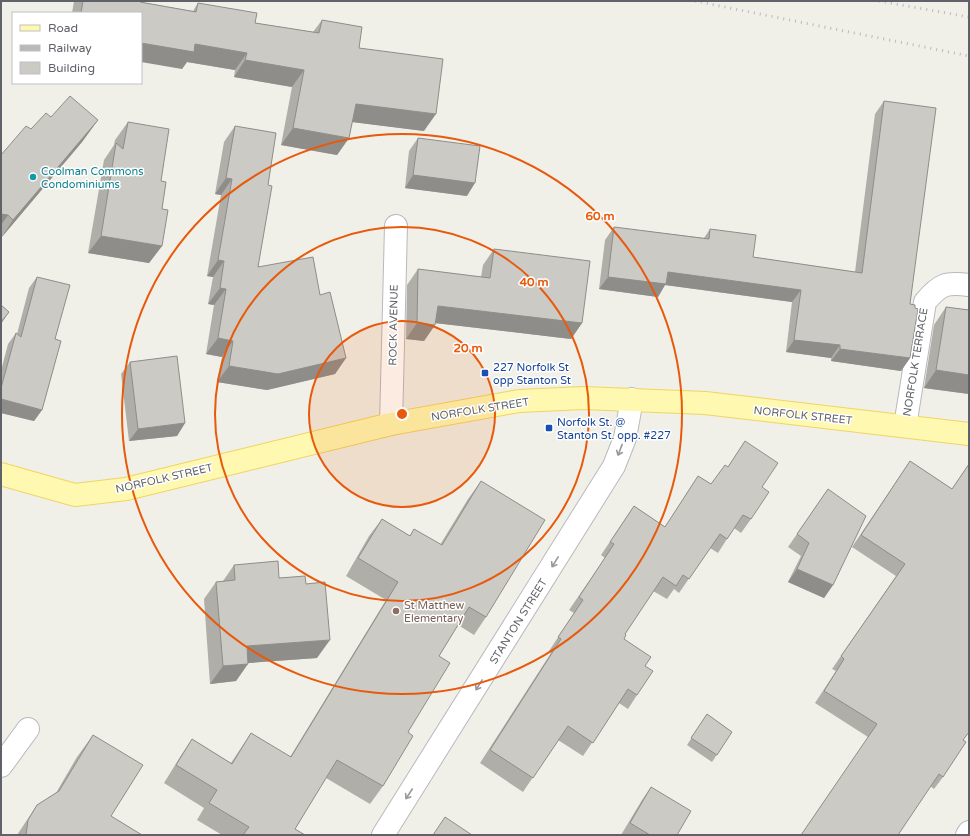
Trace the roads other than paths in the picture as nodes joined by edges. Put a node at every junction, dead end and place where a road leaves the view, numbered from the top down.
1 (396, 226) dead end
2 (969, 284) edge
3 (632, 399) junction
4 (391, 424) junction
5 (905, 426) junction
6 (969, 434) edge
7 (1, 474) edge
8 (28, 728) dead end
9 (1, 766) edge
10 (969, 832) edge
11 (383, 835) edge
12 (967, 835) edge

1 - 4 street, ROCK AVENUE
2 - 5 street, NORFOLK TERRACE
3 - 4 main road, NORFOLK STREET
3 - 5 main road, NORFOLK STREET
3 -> 11 street, STANTON STREET
4 - 7 main road, NORFOLK STREET
5 - 6 main road, NORFOLK STREET
8 - 9 street
10 - 12 street

